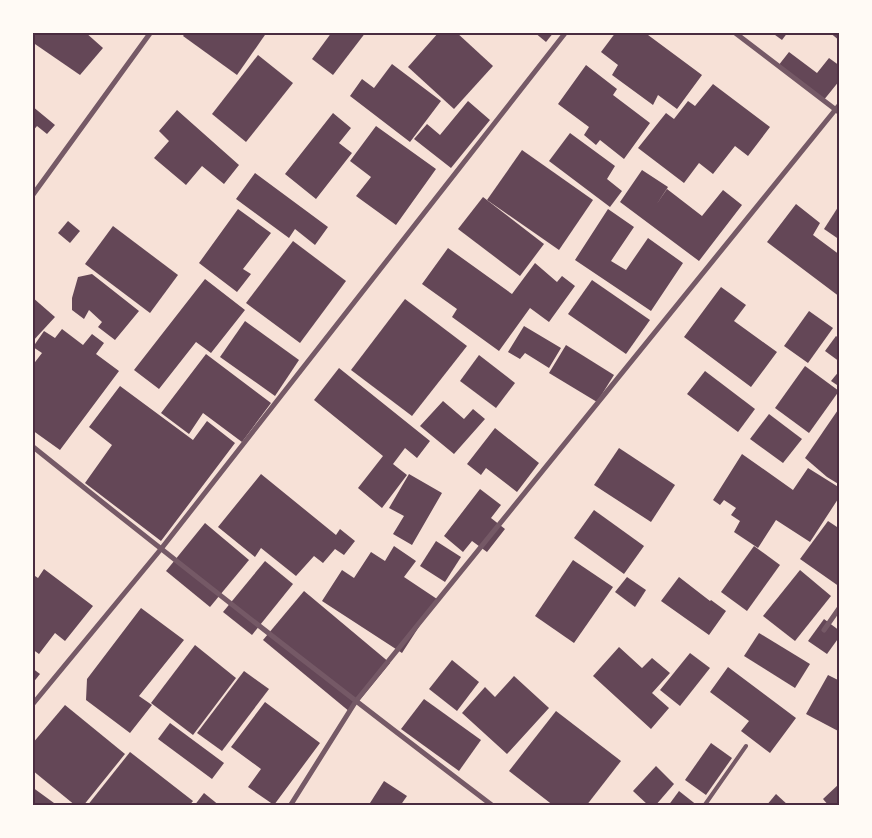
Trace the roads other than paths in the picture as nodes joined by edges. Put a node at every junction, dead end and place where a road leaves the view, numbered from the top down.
1 (151, 32) edge
2 (566, 32) edge
3 (734, 32) edge
4 (840, 104) edge
5 (837, 111) edge
6 (32, 196) edge
7 (32, 446) edge
8 (161, 549) junction
9 (840, 607) edge
10 (824, 630) dead end
11 (356, 702) junction
12 (32, 705) edge
13 (746, 746) dead end
14 (290, 806) edge
15 (493, 806) edge
16 (704, 806) edge

1 - 6 street
2 - 8 street
3 - 5 street
4 - 5 street
5 - 11 street
7 - 8 street
8 - 11 street
8 - 12 street
9 - 10 street
11 - 14 street
11 - 15 street
13 - 16 lane

